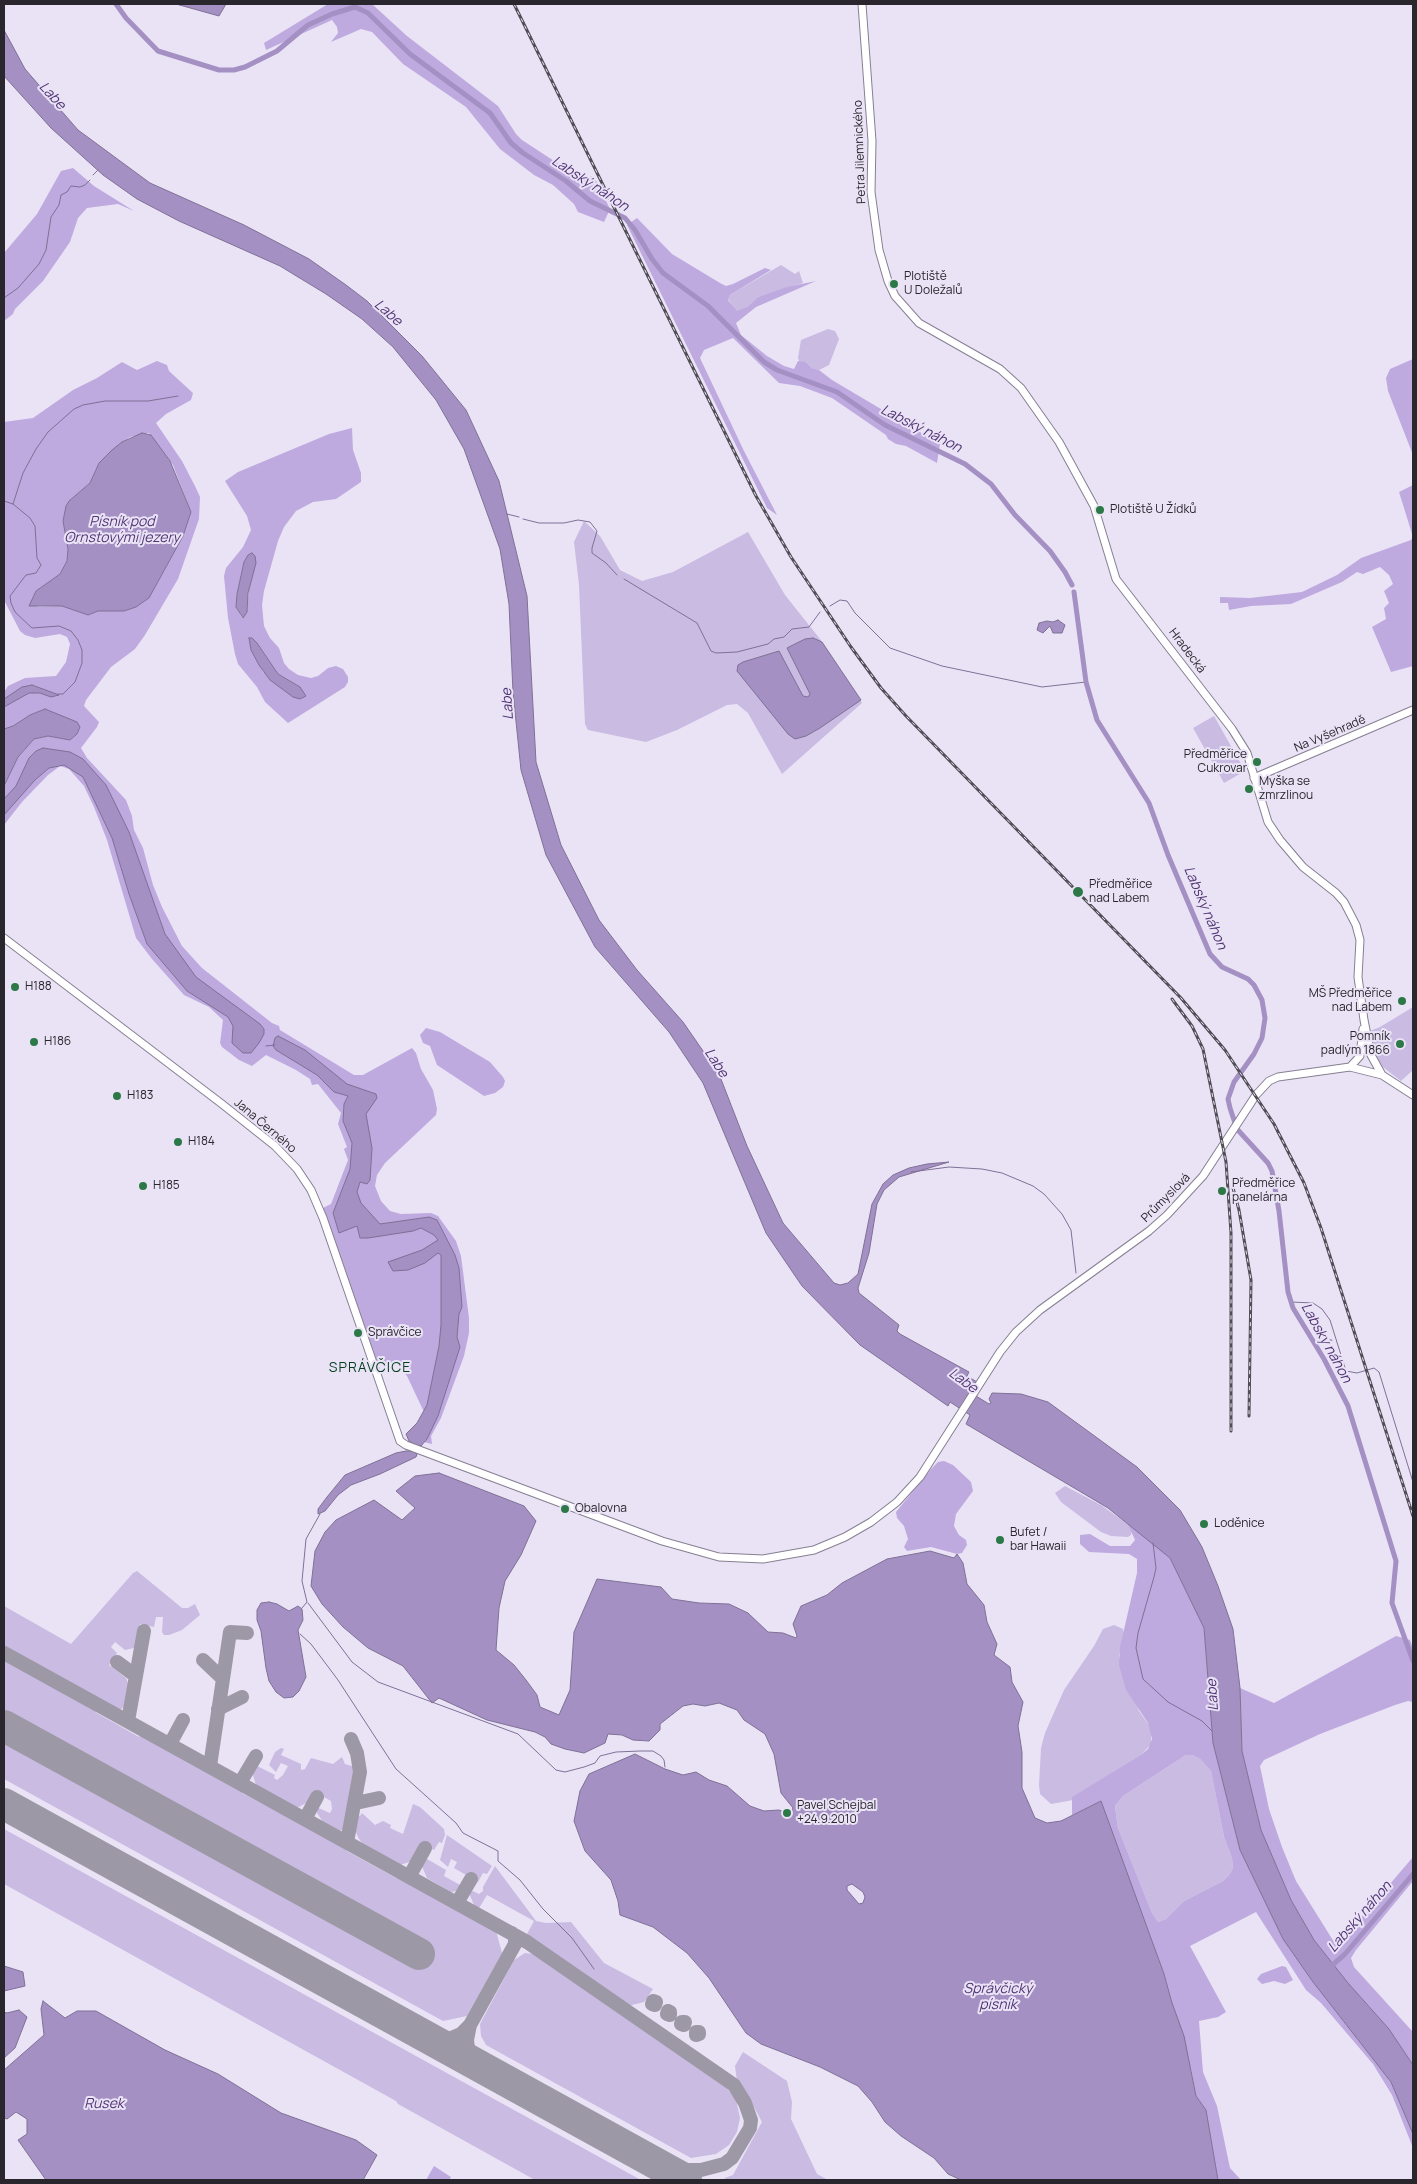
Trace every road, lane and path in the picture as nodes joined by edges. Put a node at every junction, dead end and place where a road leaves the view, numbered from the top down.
1 (862, 4) edge
2 (1104, 538) joint
3 (1413, 710) edge
4 (1254, 778) junction
5 (4, 938) edge
6 (1364, 1020) junction
7 (1350, 1067) junction
8 (1382, 1075) junction
9 (1413, 1096) edge
10 (406, 1445) joint

1 - 2 street, Petra Jilemnického
2 - 4 street, Hradecká
3 - 4 street, Na Vyšehradě
4 - 6 street, Hradecká
5 - 10 street, Jana Černého
6 - 7 street
6 - 8 street
7 - 8 street, Průmyslová
7 - 10 street, Průmyslová
8 - 9 street

